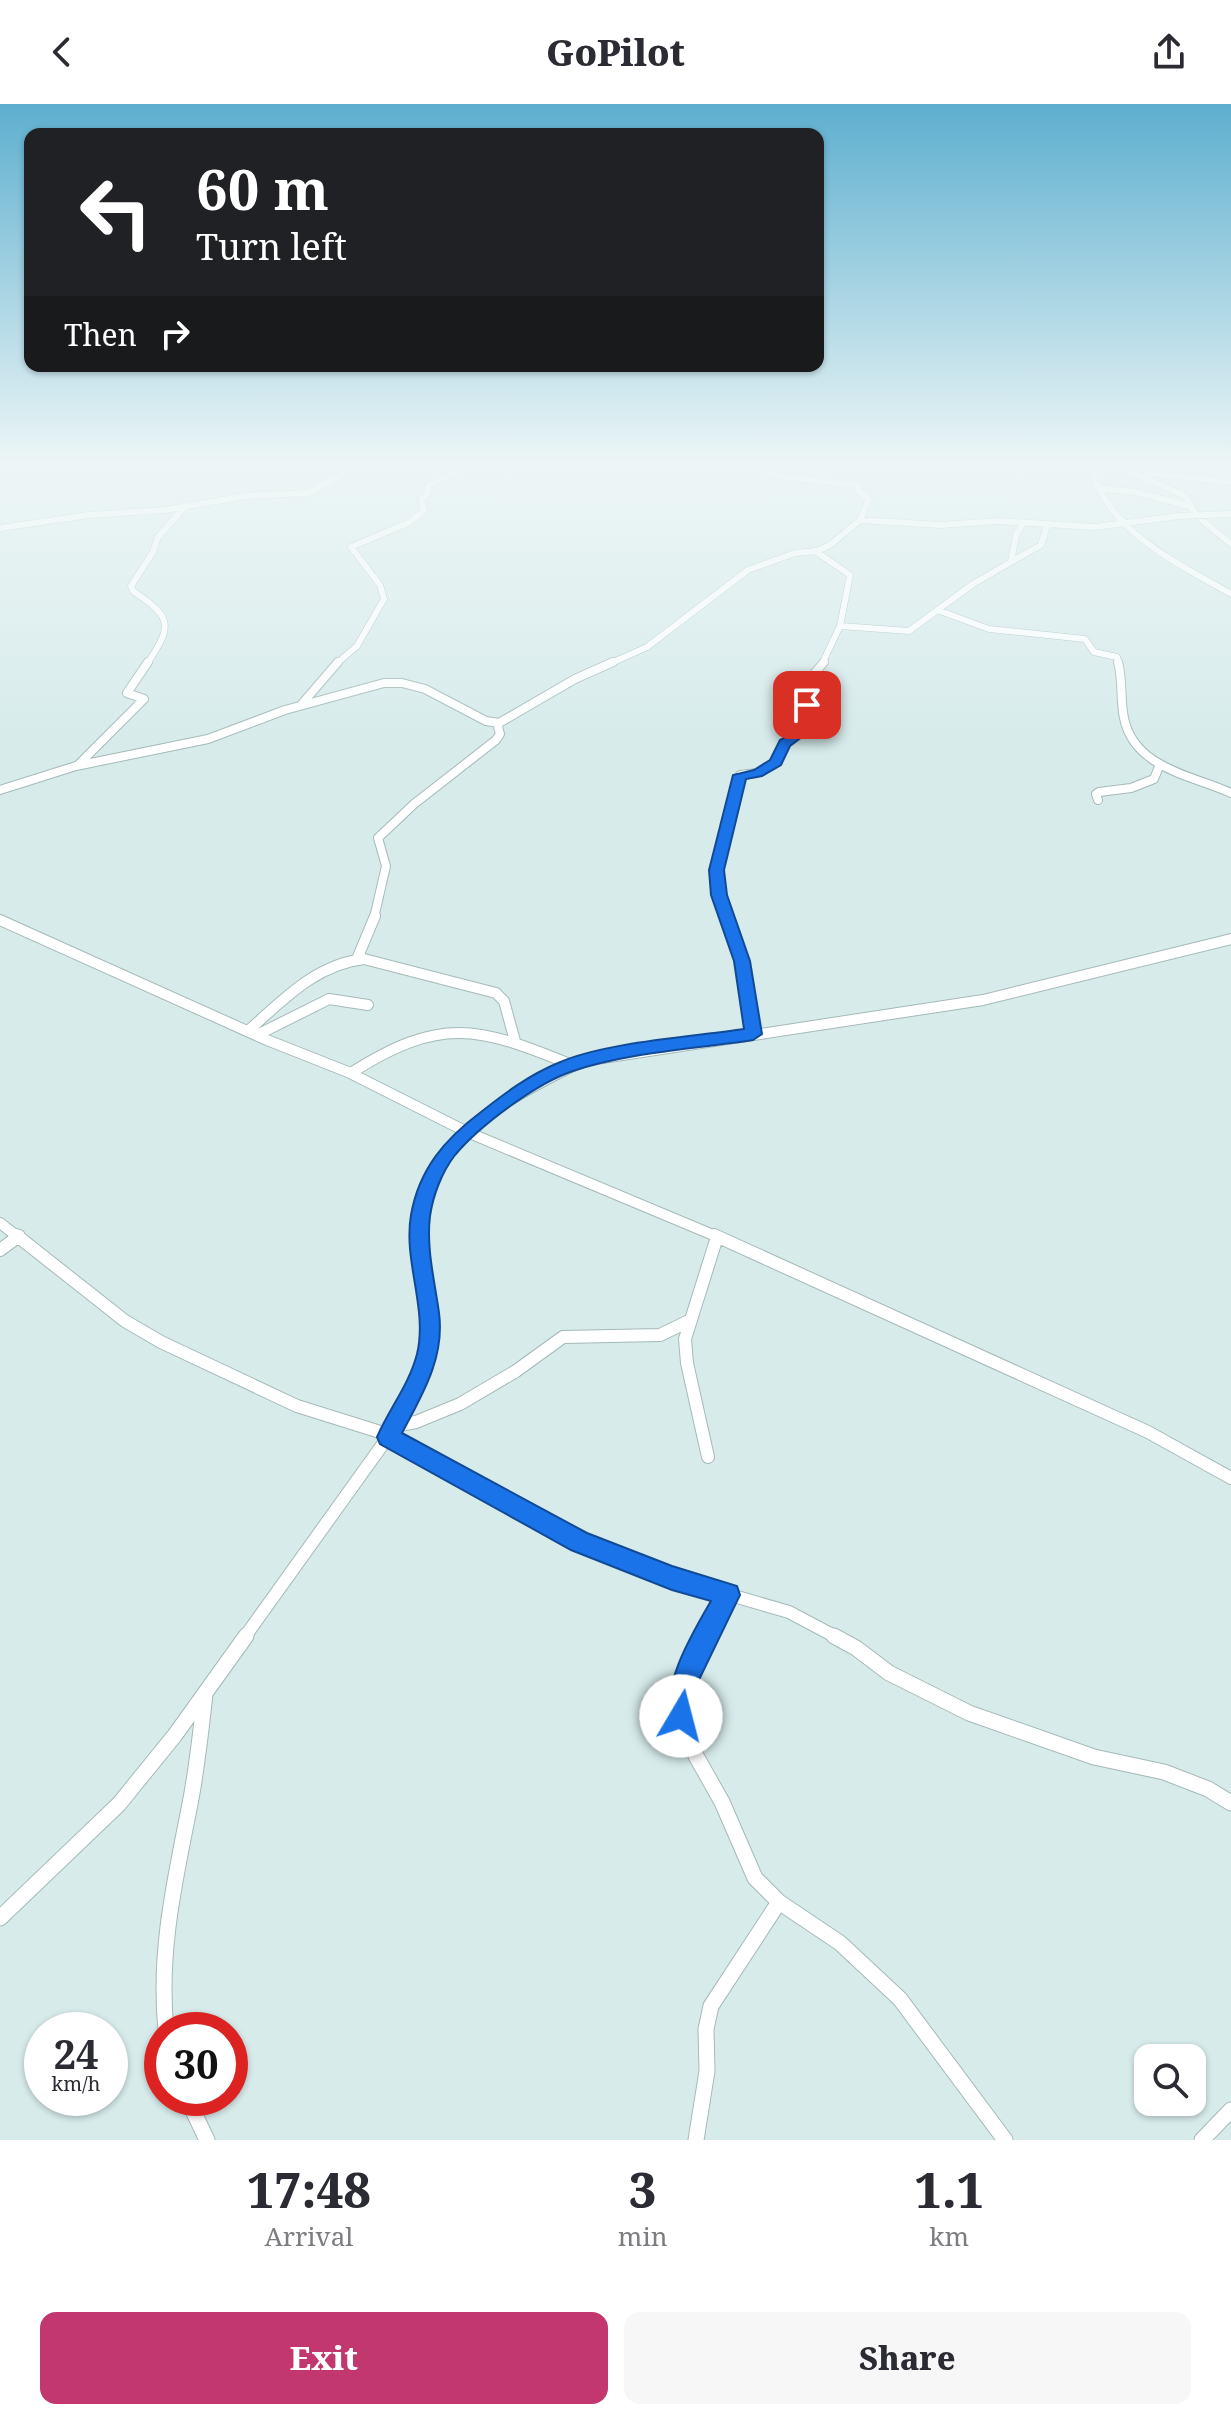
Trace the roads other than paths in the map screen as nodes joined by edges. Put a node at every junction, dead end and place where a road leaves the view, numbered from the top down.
1 (151, 555) edge
2 (356, 555) edge
3 (791, 555) edge
4 (818, 555) edge
5 (1012, 555) edge
6 (1024, 555) edge
7 (1165, 555) edge
8 (1011, 562) junction
9 (1231, 594) edge
10 (940, 611) junction
11 (840, 626) junction
12 (301, 706) junction
13 (497, 723) junction
14 (1160, 764) junction
15 (76, 766) junction
16 (0, 790) edge
17 (1231, 793) edge
18 (1098, 800) dead end
19 (0, 920) edge
20 (1231, 939) edge
21 (357, 959) junction
22 (368, 1005) dead end
23 (252, 1033) junction
24 (753, 1034) junction
25 (515, 1041) junction
26 (572, 1065) junction
27 (351, 1073) junction
28 (467, 1132) junction
29 (0, 1223) edge
30 (19, 1236) junction
31 (717, 1237) junction
32 (0, 1250) edge
33 (689, 1321) junction
34 (391, 1431) junction
35 (708, 1457) dead end
36 (1231, 1478) edge
37 (728, 1595) junction
38 (205, 1692) junction
39 (1231, 1803) edge
40 (779, 1902) junction
41 (0, 1918) edge
42 (164, 2012) edge
43 (1231, 2110) edge
44 (196, 2116) edge
45 (207, 2140) edge
46 (696, 2140) edge
47 (1005, 2140) edge
48 (1202, 2140) edge

1 - 15 street
2 - 12 street
3 - 13 street
4 - 11 street
5 - 8 street
6 - 8 street
7 - 9 street
8 - 10 street
10 - 11 street
10 - 14 street
11 - 24 street
12 - 13 street
12 - 15 street
13 - 21 street
14 - 17 street
14 - 18 street
15 - 16 street
19 - 23 street
20 - 24 street
21 - 23 street
21 - 25 street
22 - 23 street
23 - 27 street
24 - 26 street
25 - 26 street
25 - 27 street
26 - 28 street
27 - 28 street
28 - 31 street
28 - 34 street
29 - 30 street
30 - 32 street
30 - 34 street
31 - 33 street
31 - 36 street
33 - 34 street
33 - 35 street
34 - 37 street
34 - 38 street
37 - 39 street
37 - 40 street
38 - 41 street
38 - 42 street
40 - 46 street
40 - 47 street
43 - 48 street
44 - 45 street

